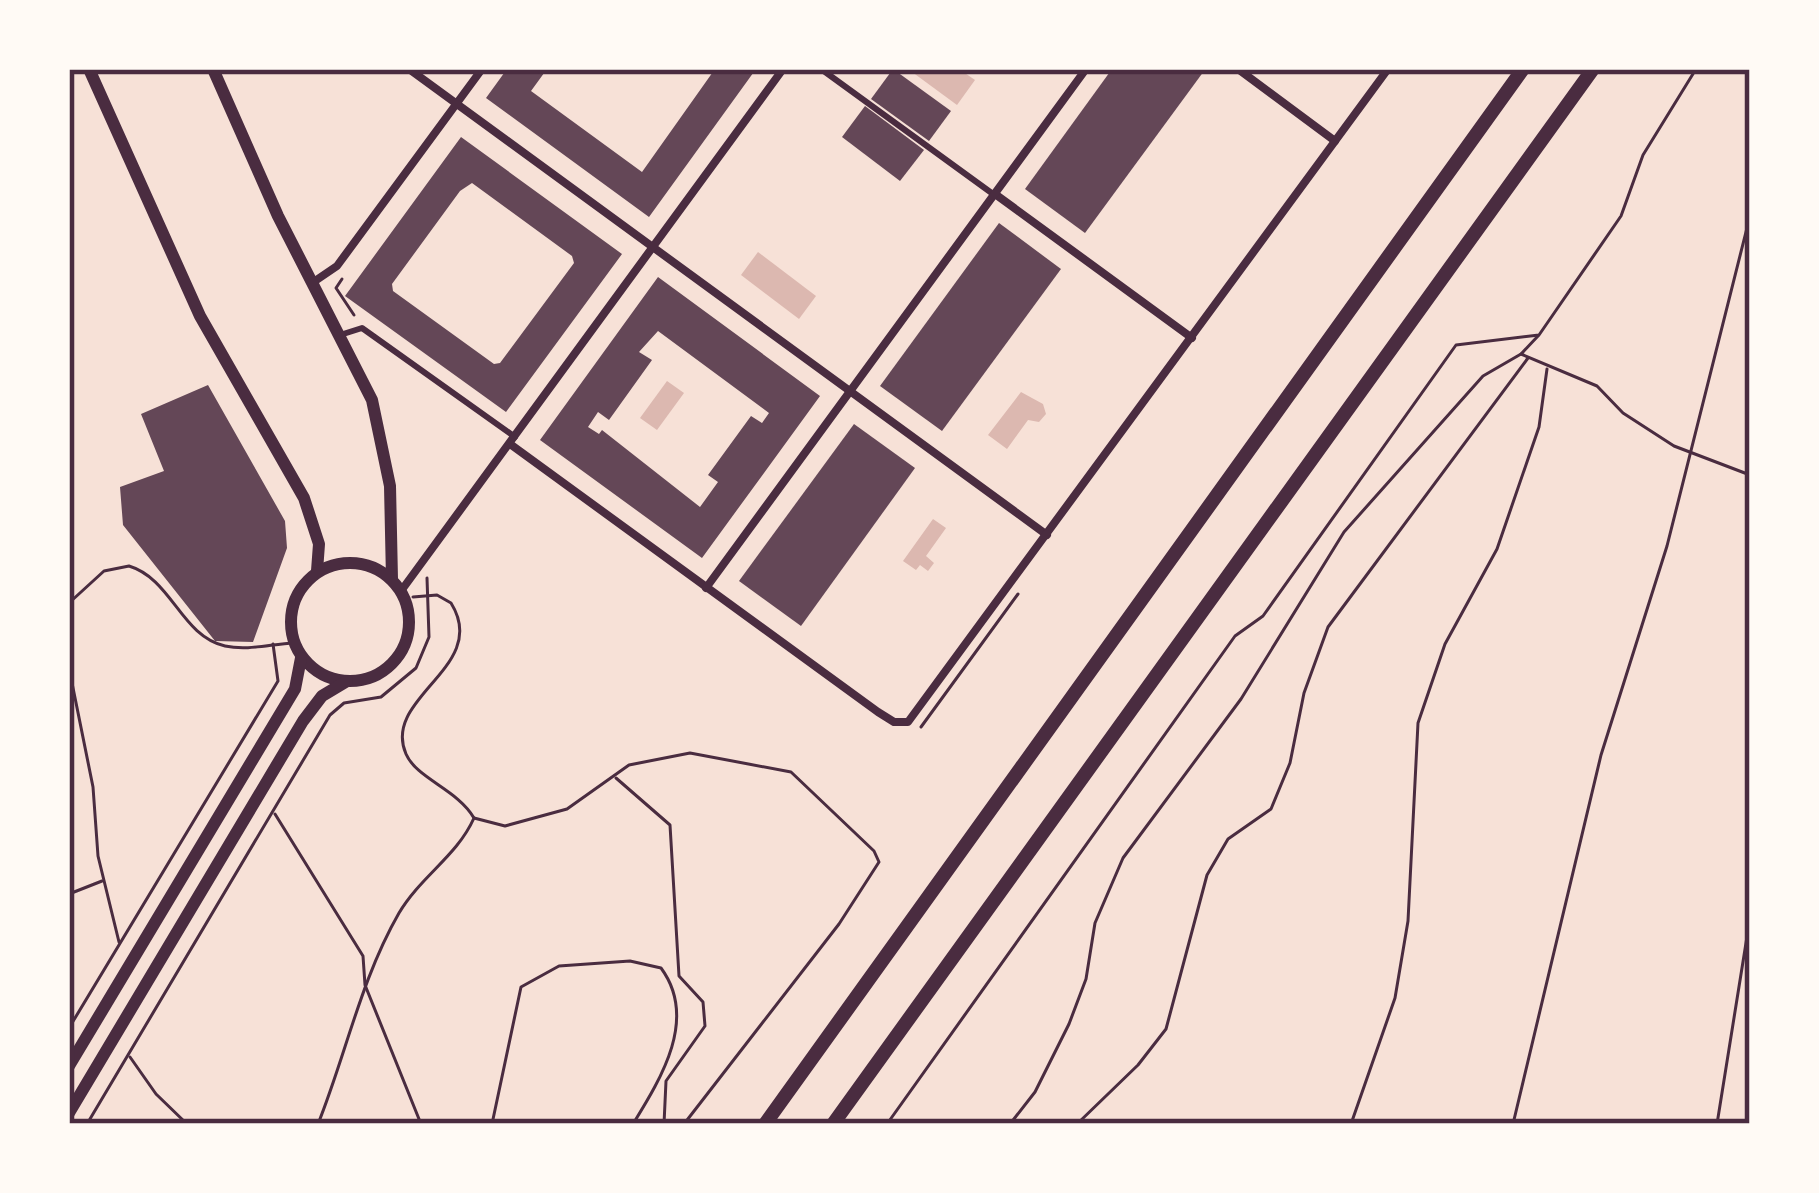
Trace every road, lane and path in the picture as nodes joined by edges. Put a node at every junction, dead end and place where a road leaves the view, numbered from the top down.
1 (89, 69) edge
2 (213, 69) edge
3 (409, 69) edge
4 (482, 69) edge
5 (783, 69) edge
6 (821, 69) edge
7 (1086, 69) edge
8 (1238, 69) edge
9 (1388, 69) edge
10 (1523, 69) edge
11 (1593, 69) edge
12 (1696, 69) edge
13 (456, 104) junction
14 (1335, 141) junction
15 (995, 194) junction
16 (1750, 216) edge
17 (652, 246) junction
18 (311, 284) junction
19 (340, 334) junction
20 (1539, 335) junction
21 (1192, 338) junction
22 (1521, 354) junction
23 (1528, 358) junction
24 (1547, 369) junction
25 (850, 392) junction
26 (512, 441) junction
27 (1688, 451) junction
28 (1750, 475) edge
29 (1047, 535) junction
30 (431, 568) dead end
31 (316, 571) junction
32 (1025, 586) dead end
33 (706, 588) junction
34 (400, 590) junction
35 (425, 594) junction
36 (69, 603) edge
37 (294, 643) junction
38 (272, 644) junction
39 (301, 658) junction
40 (69, 668) edge
41 (346, 681) junction
42 (912, 732) dead end
43 (615, 777) junction
44 (273, 811) junction
45 (474, 818) junction
46 (104, 880) junction
47 (69, 894) edge
48 (1750, 918) edge
49 (120, 944) junction
50 (364, 985) junction
51 (69, 1028) edge
52 (128, 1054) junction
53 (69, 1066) edge
54 (69, 1113) edge
55 (87, 1124) edge
56 (188, 1124) edge
57 (318, 1124) edge
58 (421, 1124) edge
59 (492, 1124) edge
60 (633, 1124) edge
61 (664, 1124) edge
62 (684, 1124) edge
63 (765, 1124) edge
64 (832, 1124) edge
65 (887, 1124) edge
66 (1010, 1124) edge
67 (1077, 1124) edge
68 (1351, 1124) edge
69 (1513, 1124) edge
70 (1718, 1124) edge

1 - 31 main road
2 - 18 main road
3 - 13 street
4 - 13 street
5 - 17 street
6 - 15 street
7 - 15 street
8 - 14 street
9 - 14 street
10 - 63 highway
11 - 64 highway
12 - 20 path
13 - 17 street
13 - 18 street
14 - 21 street
15 - 21 street
15 - 25 street
16 - 27 path
17 - 25 street
17 - 26 street
18 - 19 main road
19 - 26 street
19 - 34 main road
20 - 22 path
20 - 65 path
21 - 29 street
22 - 23 path
22 - 66 path
23 - 24 path
23 - 67 path
24 - 27 path
24 - 68 path
25 - 29 street
25 - 33 street
26 - 33 street
26 - 34 street
27 - 28 path
27 - 69 path
29 - 33 street
30 - 35 path
31 - 34 main road
31 - 37 main road
32 - 42 path
34 - 35 path
34 - 41 main road
35 - 44 path
35 - 45 path
36 - 38 path
37 - 38 path
37 - 39 main road
38 - 49 path
39 - 41 main road
39 - 53 main road
40 - 46 path
41 - 54 main road
43 - 45 path
43 - 61 path
43 - 62 path
44 - 50 path
44 - 52 path
45 - 50 path
46 - 47 path
46 - 49 path
48 - 70 path
49 - 51 path
50 - 57 path
50 - 58 path
52 - 55 path
52 - 56 path
59 - 60 path

